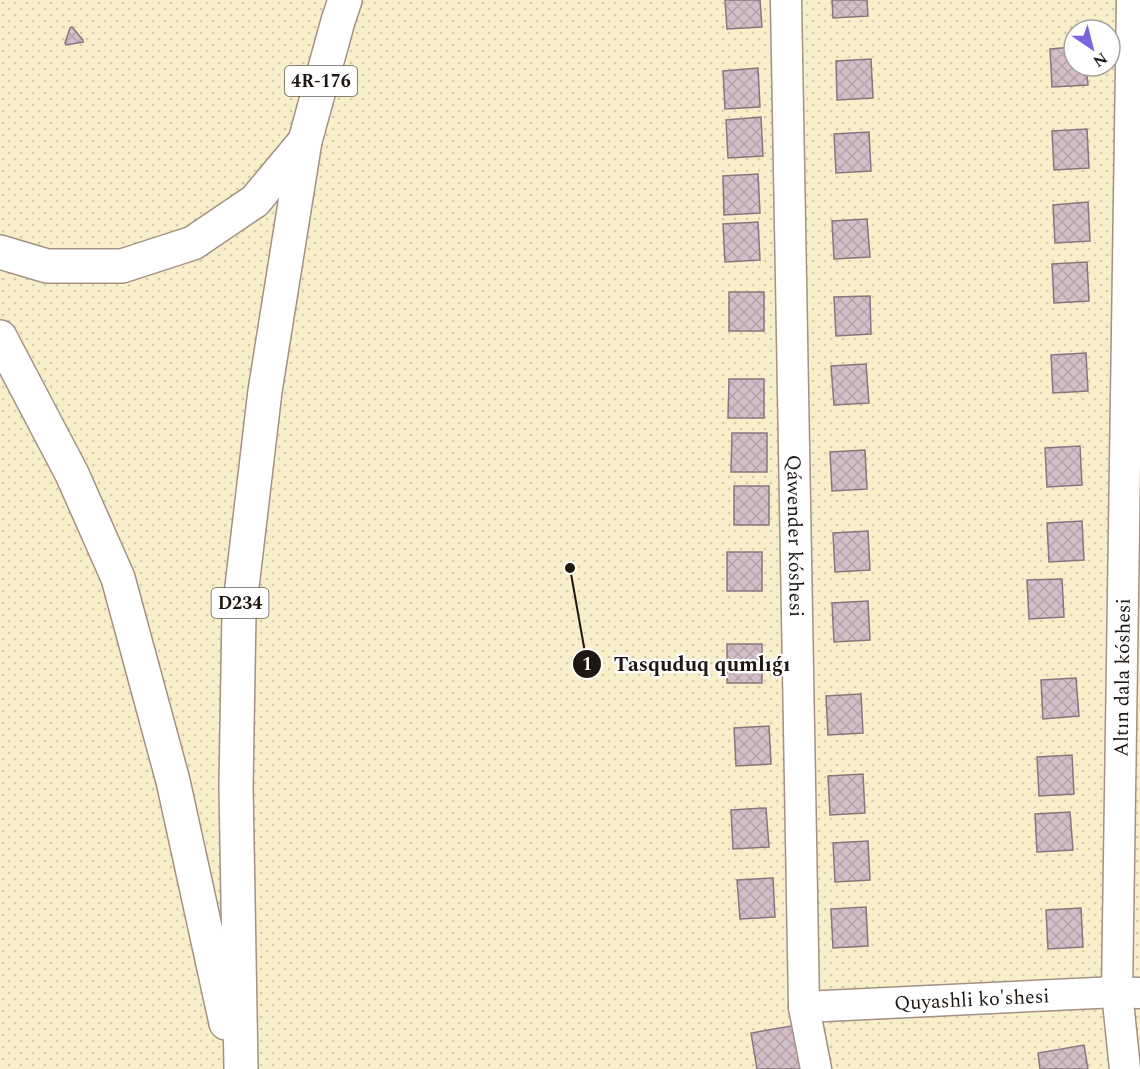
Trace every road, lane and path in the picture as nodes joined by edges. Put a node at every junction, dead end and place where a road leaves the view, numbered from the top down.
1 (786, 0) edge
2 (1132, 0) edge
3 (339, 7) edge
4 (305, 141) junction
5 (0, 252) edge
6 (0, 337) edge
7 (1129, 992) edge
8 (804, 1007) junction
9 (236, 1069) edge
10 (241, 1069) edge
11 (816, 1069) edge
12 (1125, 1069) edge

1 - 8 street, Qáwender kóshesi
2 - 7 street, Altın dala kóshesi
3 - 4 main road, 4R-176
4 - 5 main road
4 - 10 main road, D234
6 - 9 main road
7 - 8 street, Quyashli ko'shesi
7 - 12 street, Altın dala kóshesi
8 - 11 street, Qáwender kóshesi

